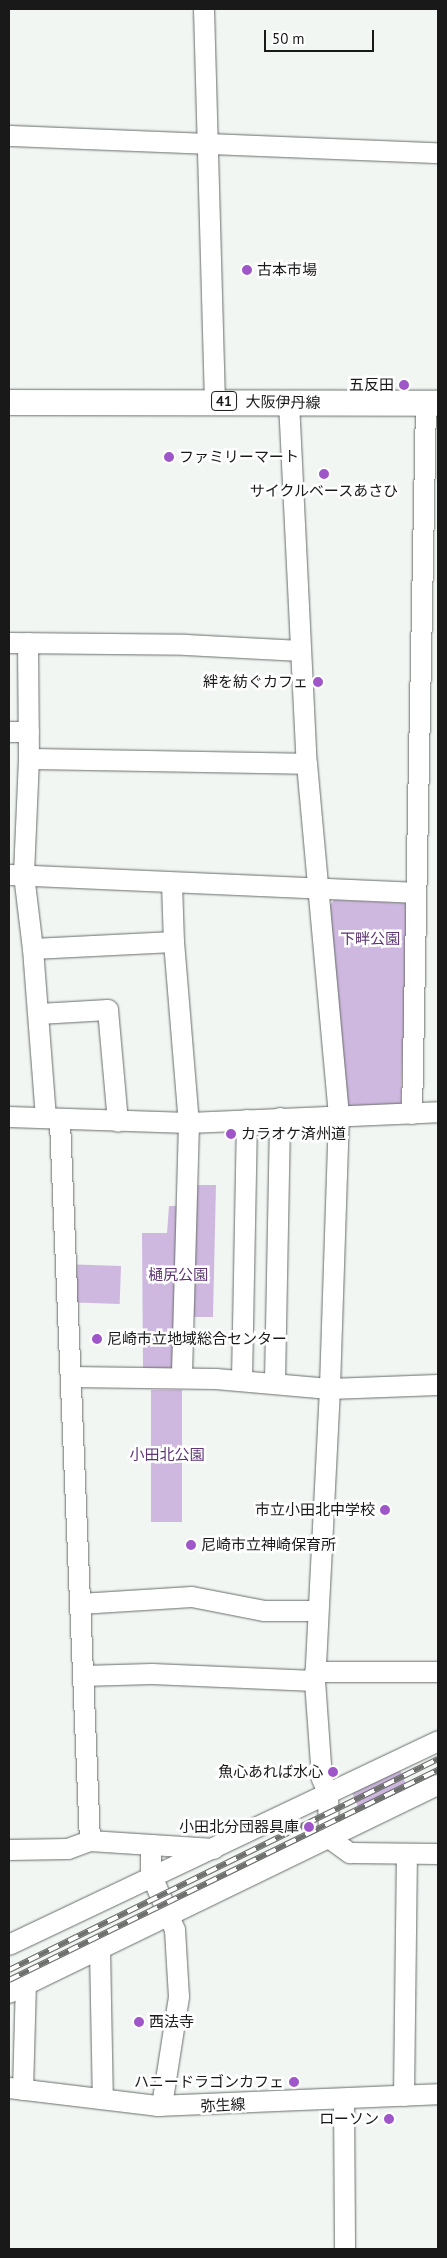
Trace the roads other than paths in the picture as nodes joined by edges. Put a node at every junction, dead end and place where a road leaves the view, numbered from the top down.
1 (204, 9) edge
2 (9, 136) edge
3 (208, 143) junction
4 (438, 153) edge
5 (215, 401) junction
6 (9, 402) edge
7 (289, 402) junction
8 (432, 403) edge
9 (18, 643) edge
10 (301, 651) junction
11 (9, 732) edge
12 (29, 732) junction
13 (29, 759) junction
14 (307, 764) junction
15 (16, 875) edge
16 (172, 882) junction
17 (317, 890) junction
18 (415, 893) junction
19 (174, 942) junction
20 (34, 949) junction
21 (39, 1014) junction
22 (438, 1112) edge
23 (412, 1114) junction
24 (339, 1115) junction
25 (9, 1117) edge
26 (280, 1118) junction
27 (53, 1120) junction
28 (247, 1120) junction
29 (118, 1122) junction
30 (189, 1122) junction
31 (71, 1378) junction
32 (182, 1378) junction
33 (242, 1380) junction
34 (275, 1382) junction
35 (438, 1385) edge
36 (330, 1389) junction
37 (80, 1604) junction
38 (318, 1611) junction
39 (438, 1672) edge
40 (83, 1676) junction
41 (315, 1677) junction
42 (438, 1741) edge
43 (438, 1785) edge
44 (328, 1792) junction
45 (328, 1838) junction
46 (90, 1841) junction
47 (151, 1845) junction
48 (216, 1849) junction
49 (9, 1850) edge
50 (407, 1854) junction
51 (438, 1854) edge
52 (154, 1877) junction
53 (171, 1914) junction
54 (9, 1946) edge
55 (100, 1949) junction
56 (18, 1989) edge
57 (16, 2089) edge
58 (438, 2094) edge
59 (404, 2096) junction
60 (103, 2099) junction
61 (344, 2099) junction
62 (162, 2106) junction
63 (346, 2249) edge

1 - 3 street
2 - 3 street
3 - 4 street
3 - 5 street
5 - 6 main road, 大阪伊丹線 / 41
5 - 7 main road, 大阪伊丹線 / 41
7 - 8 main road, 大阪伊丹線 / 41
7 - 10 street
8 - 18 street
9 - 10 street
9 - 12 street
10 - 14 street
11 - 12 street
12 - 13 street
13 - 14 street
13 - 15 street
14 - 17 street
15 - 16 street
15 - 20 street
16 - 17 street
16 - 19 street
17 - 18 street
17 - 24 street
18 - 23 street
19 - 20 street
19 - 30 street
20 - 21 street
21 - 27 street
21 - 29 street
22 - 23 street
23 - 24 street
24 - 26 street
24 - 36 street
25 - 27 street
26 - 28 street
26 - 34 street
27 - 29 street
27 - 31 street
28 - 30 street
28 - 33 street
29 - 30 street
30 - 32 street
31 - 32 street
31 - 37 street
32 - 33 street
33 - 34 street
34 - 36 street
35 - 36 street
36 - 38 street
37 - 38 street
37 - 40 street
38 - 41 street
39 - 41 street
40 - 41 street
40 - 46 street
41 - 44 street
42 - 44 street
43 - 45 street
44 - 45 street
44 - 48 street
45 - 50 street
45 - 53 street
46 - 47 street
46 - 49 street
47 - 48 street
47 - 52 street
48 - 52 street
50 - 51 street
50 - 59 street
52 - 53 street
52 - 54 street
53 - 55 street
53 - 62 street
55 - 56 street
55 - 60 street
56 - 57 street
57 - 60 street, 弥生線
58 - 59 street, 弥生線
59 - 61 street, 弥生線
60 - 62 street, 弥生線
61 - 62 street, 弥生線
61 - 63 street

